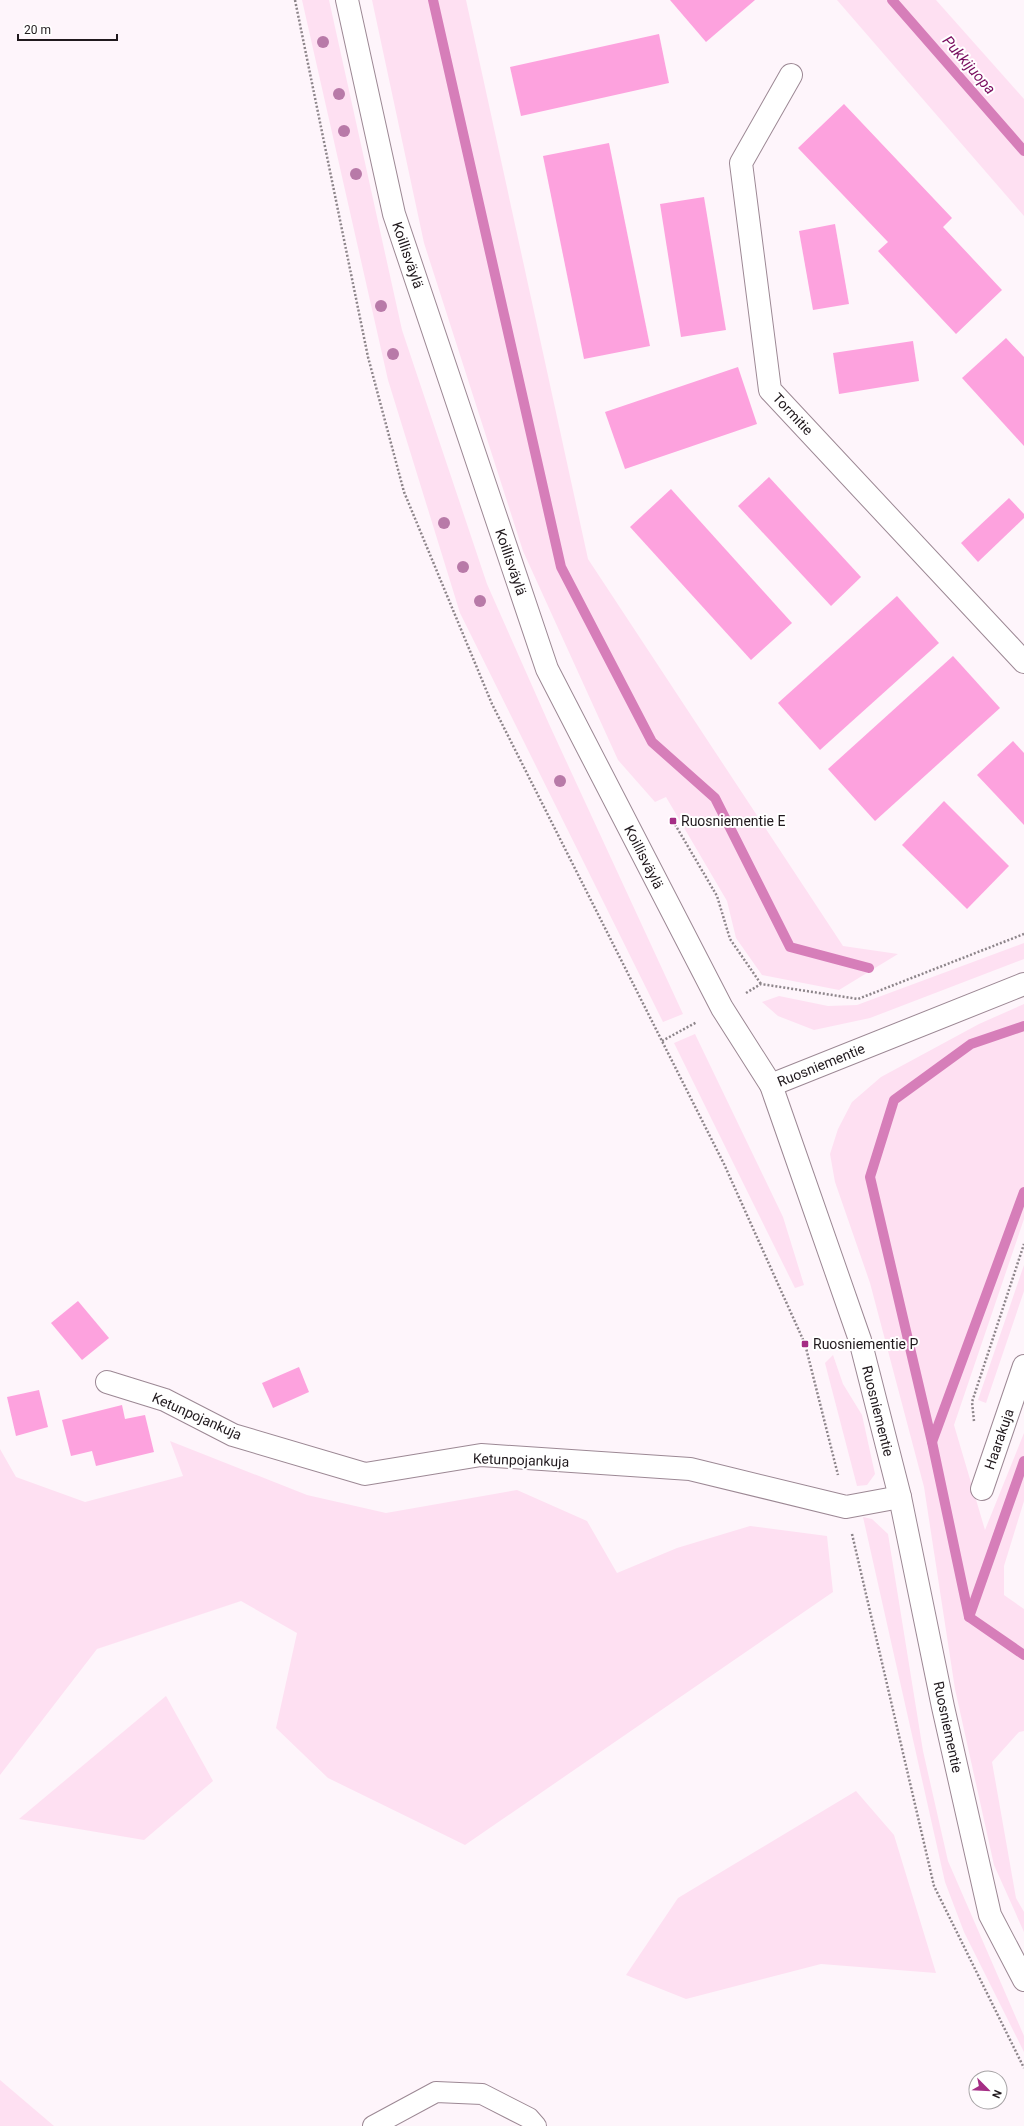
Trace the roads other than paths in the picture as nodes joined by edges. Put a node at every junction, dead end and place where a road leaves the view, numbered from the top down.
1 (347, 0) edge
2 (791, 75) dead end
3 (1024, 662) edge
4 (1024, 984) edge
5 (772, 1085) junction
6 (1024, 1366) edge
7 (107, 1382) dead end
8 (982, 1489) dead end
9 (900, 1497) junction
10 (1024, 1980) edge
11 (373, 2126) edge
12 (536, 2126) edge

1 - 5 street, Koillisväylä
2 - 3 street, Tormitie
4 - 5 street, Ruosniementie
5 - 9 street, Ruosniementie
6 - 8 street, Haarakuja
7 - 9 street, Ketunpojankuja
9 - 10 street, Ruosniementie
11 - 12 lane

